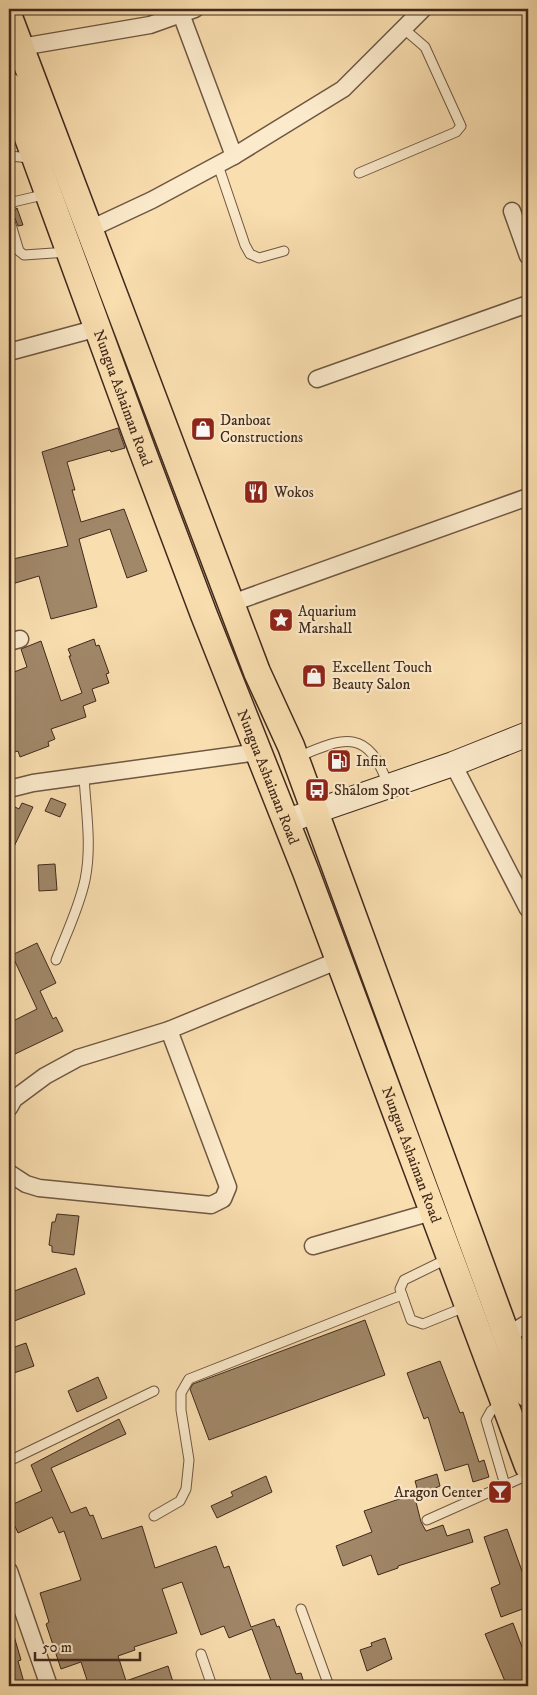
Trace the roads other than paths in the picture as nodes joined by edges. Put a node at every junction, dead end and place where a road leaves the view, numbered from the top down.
1 (422, 9) edge
2 (188, 12) edge
3 (9, 17) edge
4 (404, 29) junction
5 (21, 47) junction
6 (9, 86) edge
7 (9, 156) edge
8 (234, 156) junction
9 (34, 158) junction
10 (218, 165) junction
11 (359, 173) dead end
12 (47, 194) junction
13 (9, 209) edge
14 (512, 211) dead end
15 (9, 218) edge
16 (90, 229) junction
17 (284, 251) dead end
18 (69, 252) junction
19 (528, 256) edge
20 (528, 304) edge
21 (98, 328) junction
22 (9, 352) edge
23 (317, 379) dead end
24 (528, 497) edge
25 (232, 604) junction
26 (528, 734) edge
27 (258, 752) junction
28 (296, 758) junction
29 (453, 764) junction
30 (84, 777) junction
31 (388, 786) junction
32 (9, 789) edge
33 (315, 810) junction
34 (287, 821) junction
35 (528, 909) edge
36 (56, 960) dead end
37 (339, 960) junction
38 (169, 1030) junction
39 (9, 1108) edge
40 (9, 1173) edge
41 (435, 1211) junction
42 (313, 1246) dead end
43 (452, 1257) junction
44 (402, 1295) junction
45 (469, 1305) junction
46 (517, 1330) edge
47 (154, 1391) dead end
48 (516, 1398) edge
49 (9, 1461) edge
50 (528, 1466) edge
51 (528, 1475) edge
52 (505, 1485) junction
53 (154, 1516) dead end
54 (427, 1520) dead end
55 (9, 1571) edge
56 (301, 1609) dead end
57 (201, 1654) dead end
58 (49, 1686) edge
59 (212, 1686) edge
60 (330, 1686) edge

1 - 4 street
2 - 5 street
2 - 8 street
3 - 5 main road, Nungua Ashaiman Road
4 - 8 street
4 - 11 lane
5 - 16 main road, Nungua Ashaiman Road
6 - 9 main road, Nungua Ashaiman Road
7 - 9 lane
8 - 10 street
9 - 12 main road, Nungua Ashaiman Road
10 - 16 street
10 - 17 lane
12 - 13 lane
12 - 18 main road, Nungua Ashaiman Road
14 - 19 street
15 - 18 lane
16 - 25 main road, Nungua Ashaiman Road
18 - 21 main road, Nungua Ashaiman Road
20 - 23 street
21 - 22 street
21 - 27 main road, Nungua Ashaiman Road
24 - 25 street
25 - 28 main road, Nungua Ashaiman Road
26 - 29 street
27 - 30 street
27 - 34 main road, Nungua Ashaiman Road
28 - 31 lane
28 - 33 main road, Nungua Ashaiman Road
29 - 31 street
29 - 35 street
30 - 32 street
30 - 36 lane
31 - 33 street
33 - 34 street
33 - 46 main road, Nungua Ashaiman Road
34 - 37 main road, Nungua Ashaiman Road
37 - 38 street
37 - 41 main road, Nungua Ashaiman Road
38 - 39 street
38 - 40 street
41 - 42 street
41 - 43 main road, Nungua Ashaiman Road
43 - 44 lane
43 - 45 main road, Nungua Ashaiman Road
44 - 45 lane
44 - 53 lane
45 - 48 main road, Nungua Ashaiman Road
46 - 48 main road, Nungua Ashaiman Road
47 - 49 lane
48 - 50 main road, Nungua Ashaiman Road
48 - 52 lane
51 - 52 lane
52 - 54 lane
55 - 58 street
56 - 60 lane
57 - 59 lane

